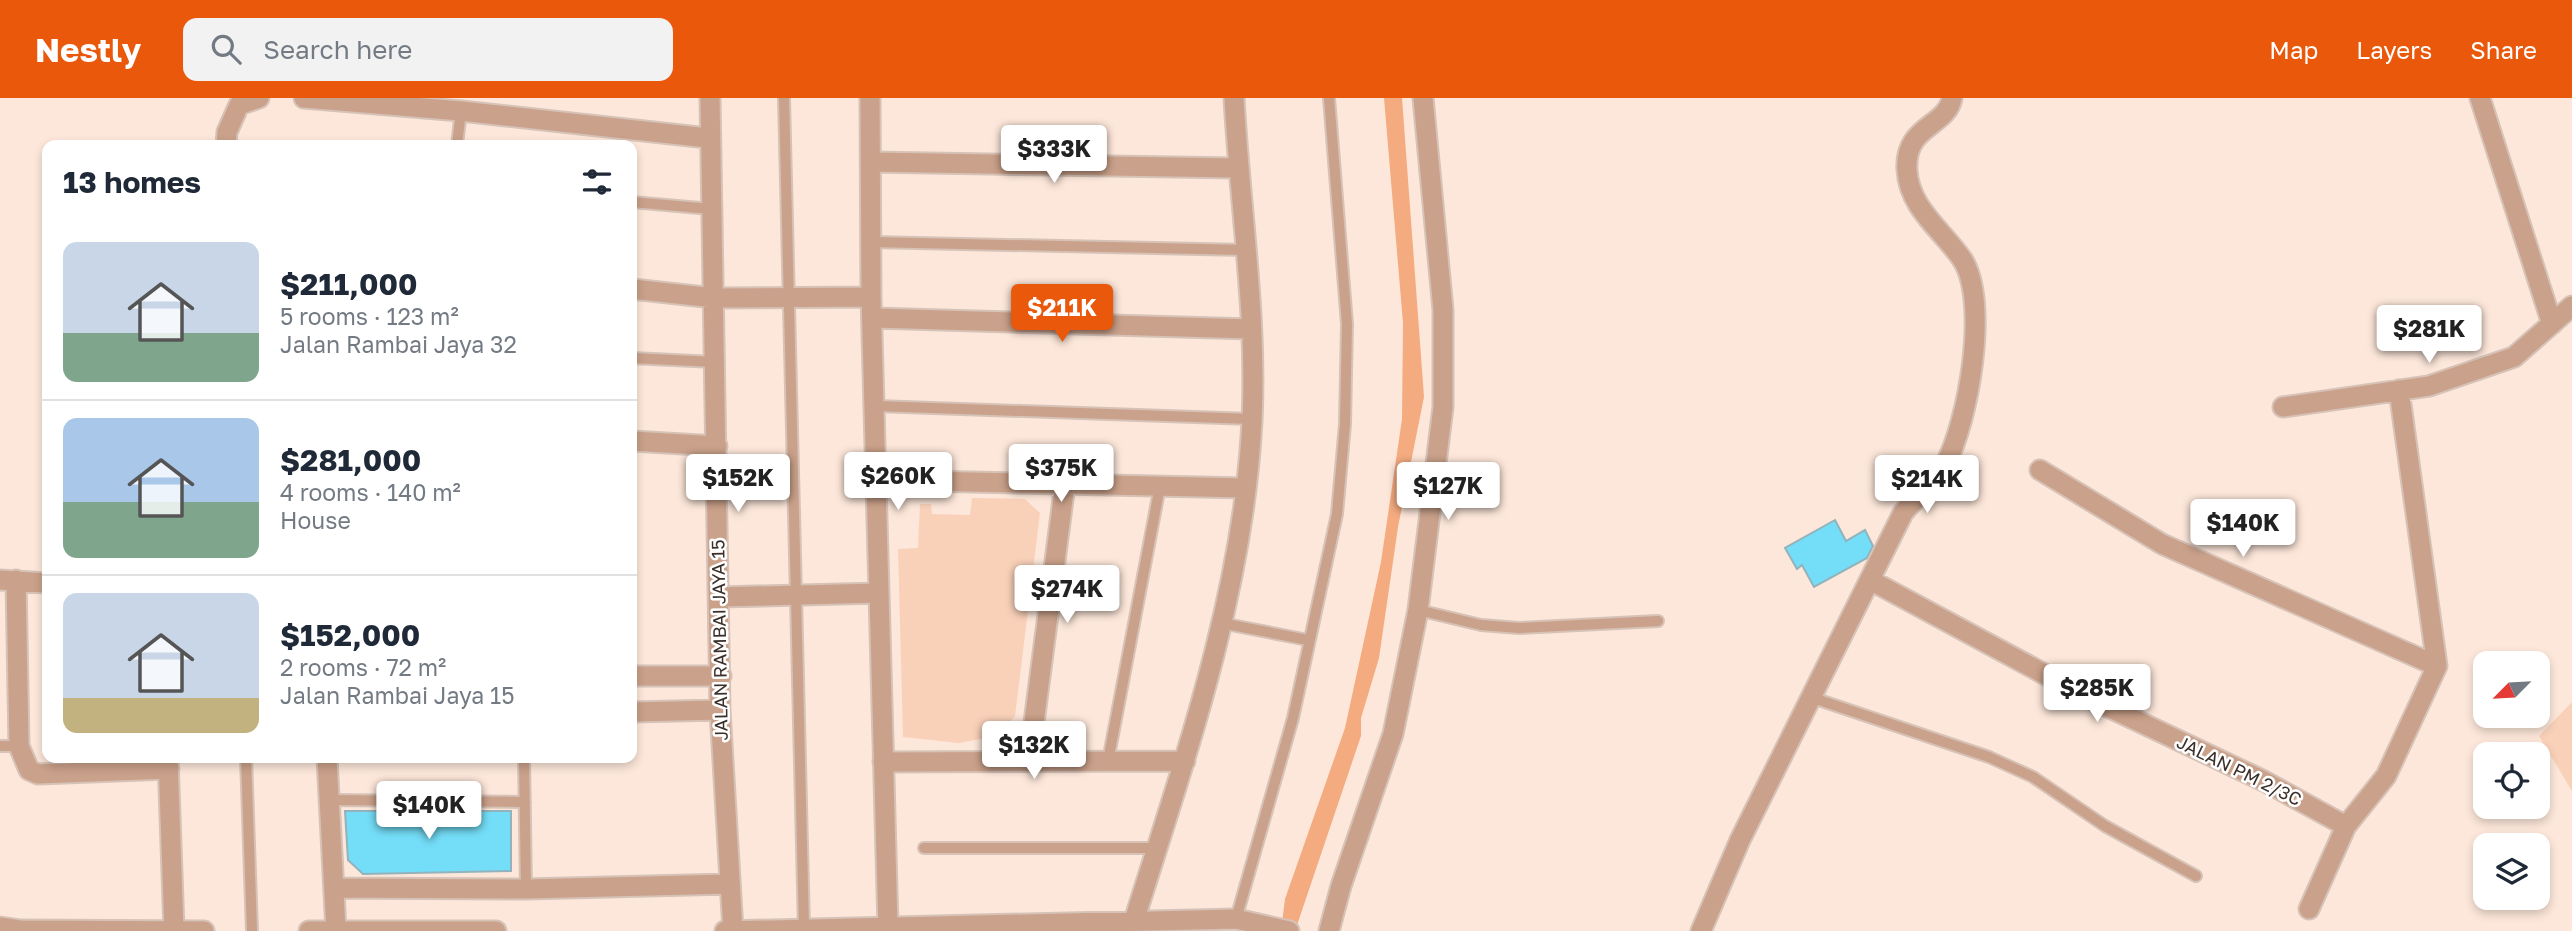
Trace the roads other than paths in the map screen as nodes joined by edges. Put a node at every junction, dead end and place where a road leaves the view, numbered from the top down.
1 (259, 98) edge
2 (304, 98) edge
3 (710, 98) edge
4 (784, 98) edge
5 (870, 98) edge
6 (1234, 98) edge
7 (1329, 98) edge
8 (1423, 98) edge
9 (1952, 98) edge
10 (2480, 98) edge
11 (461, 111) junction
12 (708, 138) junction
13 (226, 140) edge
14 (458, 140) edge
15 (871, 162) junction
16 (1237, 168) junction
17 (637, 202) edge
18 (711, 209) junction
19 (871, 242) junction
20 (1246, 250) junction
21 (637, 290) edge
22 (871, 297) junction
23 (714, 298) junction
24 (789, 299) junction
25 (2572, 306) edge
26 (874, 318) junction
27 (2552, 324) junction
28 (1251, 329) junction
29 (637, 358) edge
30 (715, 362) junction
31 (2399, 390) junction
32 (876, 406) junction
33 (2283, 407) dead end
34 (1252, 419) junction
35 (637, 441) edge
36 (716, 446) junction
37 (2040, 470) dead end
38 (877, 480) junction
39 (1065, 484) junction
40 (1160, 486) junction
41 (1246, 488) junction
42 (8, 580) edge
43 (1870, 580) junction
44 (42, 583) edge
45 (797, 593) junction
46 (879, 593) junction
47 (719, 597) junction
48 (1418, 610) junction
49 (1658, 621) dead end
50 (1221, 623) junction
51 (1308, 640) junction
52 (2437, 666) junction
53 (637, 676) edge
54 (721, 676) junction
55 (1810, 697) junction
56 (720, 710) junction
57 (637, 712) edge
58 (10, 746) edge
59 (1029, 761) junction
60 (1108, 761) junction
61 (1185, 761) junction
62 (883, 762) junction
63 (169, 763) edge
64 (246, 763) edge
65 (327, 763) edge
66 (524, 763) edge
67 (330, 800) junction
68 (525, 802) junction
69 (2346, 826) junction
70 (925, 848) dead end
71 (1157, 848) junction
72 (2196, 876) dead end
73 (730, 884) junction
74 (335, 888) junction
75 (526, 889) junction
76 (2309, 909) dead end
77 (1236, 919) junction
78 (1134, 921) junction
79 (0, 927) edge
80 (888, 927) junction
81 (804, 929) junction
82 (20, 931) edge
83 (103, 931) edge
84 (174, 931) edge
85 (204, 931) edge
86 (252, 931) edge
87 (309, 931) edge
88 (335, 931) edge
89 (496, 931) edge
90 (725, 931) edge
91 (733, 931) edge
92 (1289, 931) edge
93 (1329, 931) edge
94 (1701, 931) edge

1 - 13 street
2 - 11 street
3 - 12 street, JALAN RAMBAI JAYA 15
4 - 24 lane
5 - 15 street
6 - 16 street
7 - 51 lane
8 - 48 street
9 - 43 street
10 - 27 street
11 - 12 street
11 - 14 lane
12 - 18 street, JALAN RAMBAI JAYA 15
15 - 16 street
15 - 19 street
16 - 20 street
17 - 18 lane
18 - 23 street, JALAN RAMBAI JAYA 15
19 - 20 lane
19 - 22 street
20 - 28 street
21 - 23 street
22 - 24 street
22 - 26 street
23 - 24 street
23 - 30 street, JALAN RAMBAI JAYA 15
24 - 45 lane
25 - 27 street
26 - 28 street
26 - 32 street
27 - 31 street
28 - 34 street
29 - 30 lane
30 - 36 street, JALAN RAMBAI JAYA 15
31 - 33 street
31 - 52 street
32 - 34 lane
32 - 38 street
34 - 41 street
35 - 36 street
36 - 47 street, JALAN RAMBAI JAYA 15
37 - 52 street
38 - 39 street
38 - 46 street
39 - 40 street
39 - 59 street
40 - 41 street
40 - 60 lane
41 - 50 street
42 - 44 street
42 - 58 street
43 - 55 street
43 - 69 street, JALAN PM 2/3C
45 - 46 street
45 - 47 street
45 - 81 lane
46 - 62 street
47 - 54 street, JALAN RAMBAI JAYA 15
48 - 49 lane
48 - 93 street
50 - 51 lane
50 - 61 street
51 - 77 lane
52 - 69 street
53 - 54 street
54 - 56 street, JALAN RAMBAI JAYA 15
55 - 72 lane
55 - 94 street
56 - 57 street
56 - 73 street, JALAN RAMBAI JAYA 15
58 - 63 street
59 - 60 street
59 - 62 street
60 - 61 street
61 - 71 street
62 - 80 street
63 - 84 street
64 - 86 lane
65 - 67 street
66 - 68 lane
67 - 68 lane
67 - 74 street
68 - 75 lane
69 - 76 street
70 - 71 lane
71 - 78 street
73 - 75 street
73 - 91 street, JALAN RAMBAI JAYA 15
74 - 75 street
74 - 88 street
77 - 78 street
77 - 92 street
78 - 80 street
79 - 82 street
80 - 81 street
81 - 91 street
82 - 83 street
83 - 84 street
84 - 85 street
87 - 88 street
88 - 89 street
90 - 91 street

